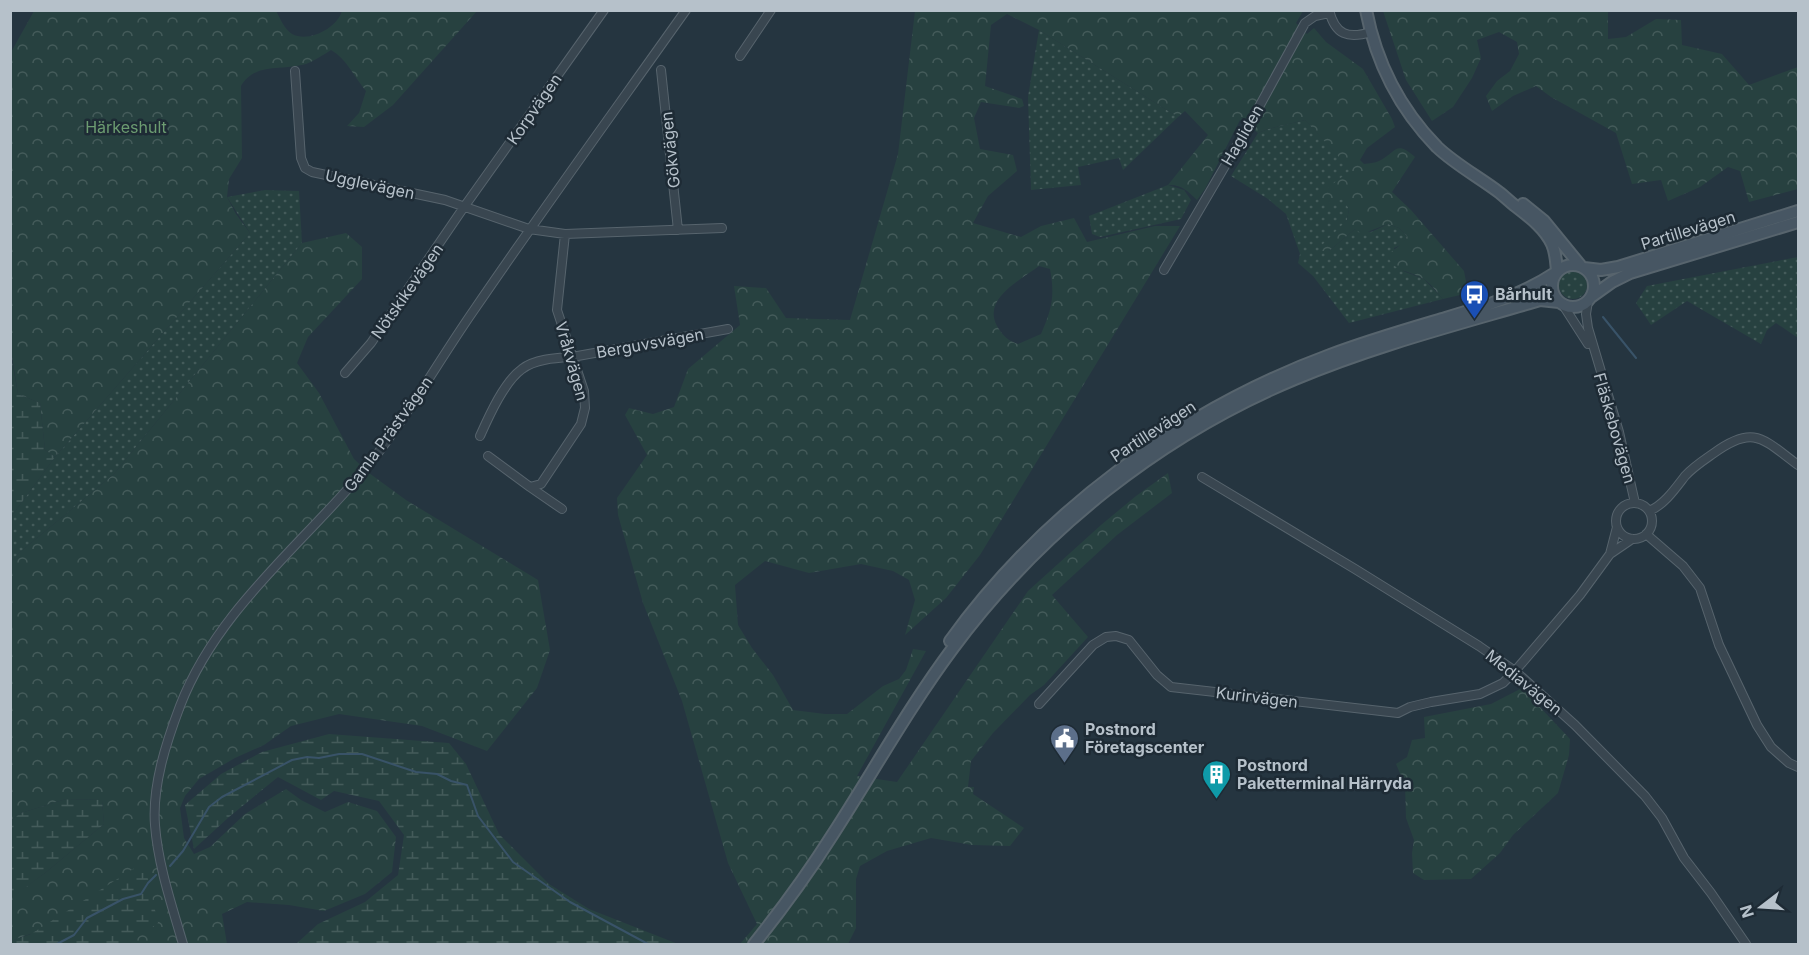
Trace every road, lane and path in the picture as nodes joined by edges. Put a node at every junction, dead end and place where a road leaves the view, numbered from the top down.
1 (604, 10) edge
2 (686, 10) edge
3 (771, 10) edge
4 (1366, 10) edge
5 (1329, 12) edge
6 (1371, 32) junction
7 (740, 56) dead end
8 (661, 70) dead end
9 (295, 71) dead end
10 (1501, 193) junction
11 (464, 207) junction
12 (1798, 211) edge
13 (1798, 222) edge
14 (722, 228) dead end
15 (530, 229) junction
16 (678, 230) junction
17 (565, 234) junction
18 (1582, 266) junction
19 (1164, 270) dead end
20 (1556, 272) junction
21 (1590, 299) junction
22 (1561, 304) junction
23 (728, 329) dead end
24 (1594, 353) junction
25 (572, 357) junction
26 (345, 374) dead end
27 (480, 436) dead end
28 (488, 456) dead end
29 (1798, 465) edge
30 (1202, 477) dead end
31 (531, 487) junction
32 (1635, 503) junction
33 (562, 509) dead end
34 (1649, 511) junction
35 (1617, 527) junction
36 (1647, 534) junction
37 (1632, 539) junction
38 (1610, 554) junction
39 (1515, 671) junction
40 (1039, 704) dead end
41 (878, 762) junction
42 (1798, 767) edge
43 (183, 945) edge
44 (754, 945) edge
45 (1746, 945) edge

1 - 11 street, Korpvägen
2 - 15 street, Gamla Prästvägen
3 - 7 street
4 - 6 street
5 - 6 street
5 - 19 street, Hagliden
6 - 10 street
8 - 16 street, Gökvägen
9 - 11 street, Ugglevägen
10 - 18 street
10 - 20 street
11 - 15 street, Ugglevägen
11 - 26 street, Nötskikevägen
12 - 18 street, Partillevägen
13 - 21 street, Partillevägen
14 - 16 street
15 - 17 street
15 - 43 street, Gamla Prästvägen
16 - 17 street
17 - 25 street, Vråkvägen
18 - 20 street
18 - 21 street
20 - 22 street
20 - 41 street, Partillevägen
21 - 22 street
21 - 24 street, Fläskebovägen
22 - 24 street, Fläskebovägen
22 - 41 street, Partillevägen
23 - 25 street, Berguvsvägen
24 - 32 street, Fläskebovägen
25 - 27 street, Berguvsvägen
25 - 31 street, Vråkvägen
28 - 31 street
29 - 34 street
30 - 39 street, Mediavägen
31 - 33 street
32 - 34 street
32 - 35 street
34 - 36 street
35 - 37 street
35 - 38 street
36 - 37 street
36 - 42 street
37 - 38 street
38 - 39 street
39 - 40 street, Kurirvägen
39 - 45 street, Mediavägen
41 - 44 street, Partillevägen

